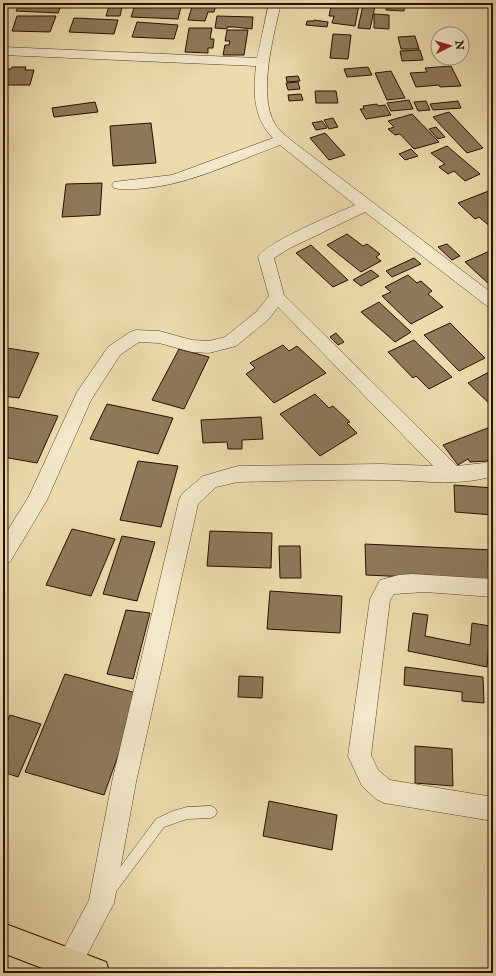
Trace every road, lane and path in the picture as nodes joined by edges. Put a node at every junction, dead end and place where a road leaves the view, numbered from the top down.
1 (275, 3) edge
2 (3, 50) edge
3 (262, 62) junction
4 (282, 139) junction
5 (119, 185) dead end
6 (365, 206) junction
7 (277, 297) junction
8 (493, 302) edge
9 (493, 468) edge
10 (453, 474) junction
11 (3, 556) edge
12 (493, 588) edge
13 (493, 809) edge
14 (210, 812) dead end
15 (100, 903) junction
16 (3, 938) edge
17 (82, 968) edge

1 - 3 street
2 - 3 street
3 - 4 street
4 - 5 street
4 - 6 street
6 - 7 street
6 - 8 street
7 - 10 street
7 - 11 street
9 - 10 street
10 - 15 street
12 - 13 street
14 - 15 lane
15 - 17 street
16 - 17 main road

